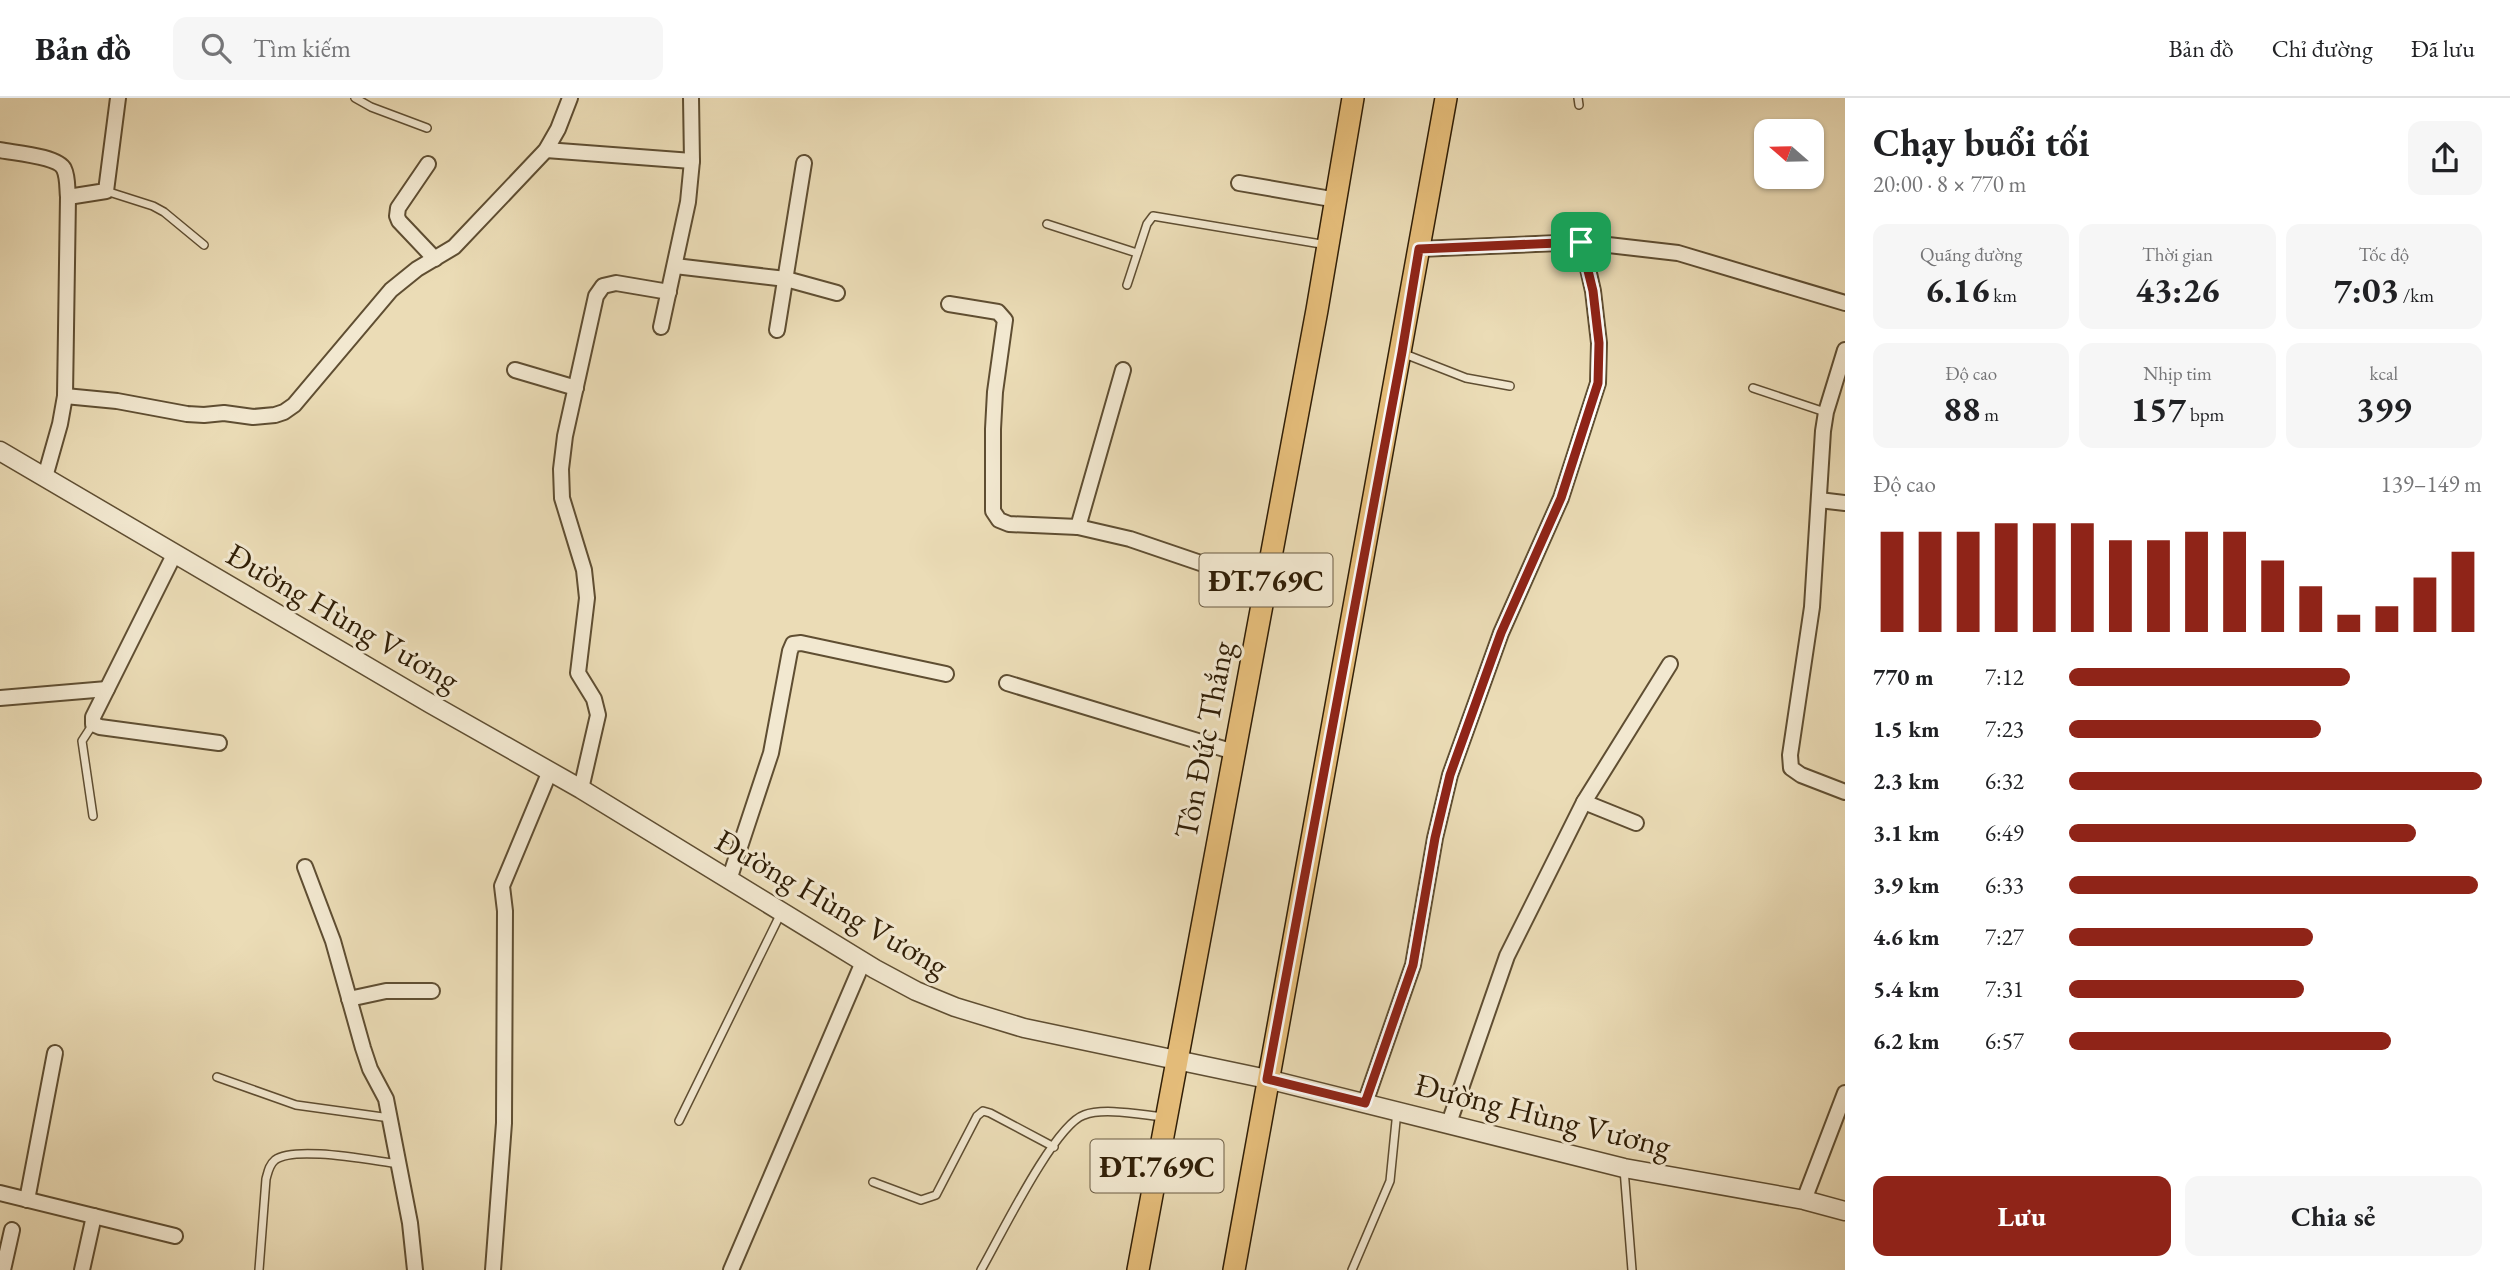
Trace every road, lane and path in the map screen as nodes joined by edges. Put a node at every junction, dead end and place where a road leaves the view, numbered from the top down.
1 (118, 98) edge
2 (355, 98) edge
3 (570, 98) edge
4 (691, 98) edge
5 (1353, 98) edge
6 (1446, 98) edge
7 (427, 128) dead end
8 (0, 150) edge
9 (546, 150) junction
10 (692, 161) junction
11 (804, 163) dead end
12 (428, 164) dead end
13 (1239, 183) dead end
14 (106, 191) junction
15 (68, 197) junction
16 (1337, 200) junction
17 (1048, 224) dead end
18 (1581, 242) junction
19 (204, 246) dead end
20 (1329, 246) junction
21 (1419, 249) junction
22 (1137, 253) junction
23 (435, 259) junction
24 (676, 267) junction
25 (786, 279) junction
26 (1127, 285) dead end
27 (668, 292) junction
28 (837, 293) dead end
29 (1845, 303) edge
30 (949, 304) dead end
31 (661, 327) dead end
32 (777, 330) dead end
33 (1845, 350) edge
34 (1402, 352) junction
35 (514, 370) dead end
36 (1124, 370) dead end
37 (1510, 386) dead end
38 (576, 388) junction
39 (1753, 388) dead end
40 (65, 396) junction
41 (1826, 412) junction
42 (0, 451) edge
43 (45, 477) junction
44 (1819, 500) junction
45 (1845, 503) edge
46 (1078, 527) junction
47 (175, 553) junction
48 (1265, 585) junction
49 (1670, 664) dead end
50 (946, 674) dead end
51 (1007, 683) dead end
52 (107, 689) junction
53 (0, 698) edge
54 (93, 724) junction
55 (219, 743) dead end
56 (1234, 752) junction
57 (551, 771) junction
58 (582, 789) junction
59 (1845, 792) edge
60 (1584, 802) junction
61 (93, 816) dead end
62 (1636, 822) dead end
63 (305, 867) dead end
64 (729, 880) junction
65 (781, 912) junction
66 (863, 961) junction
67 (432, 991) dead end
68 (349, 999) junction
69 (55, 1053) dead end
70 (1175, 1061) junction
71 (217, 1077) dead end
72 (1267, 1079) junction
73 (1845, 1093) edge
74 (1365, 1103) junction
75 (1397, 1111) junction
76 (1165, 1117) junction
77 (391, 1118) junction
78 (679, 1121) dead end
79 (1449, 1123) junction
80 (1054, 1147) junction
81 (400, 1164) junction
82 (1624, 1168) junction
83 (873, 1182) dead end
84 (0, 1193) edge
85 (27, 1200) junction
86 (1804, 1200) junction
87 (1845, 1211) edge
88 (94, 1216) junction
89 (12, 1230) dead end
90 (175, 1237) dead end
91 (3, 1270) edge
92 (82, 1270) edge
93 (259, 1270) edge
94 (415, 1270) edge
95 (493, 1270) edge
96 (731, 1270) edge
97 (981, 1270) edge
98 (1138, 1270) edge
99 (1234, 1270) edge
100 (1352, 1270) edge
101 (1632, 1270) edge

1 - 14 street
2 - 7 lane
3 - 9 street
4 - 10 street
5 - 16 main road, Tôn Đức Thắng / ĐT.769C
6 - 21 main road, ĐT.769C
8 - 15 street
9 - 10 street
9 - 23 street
10 - 24 street
11 - 25 street
12 - 23 street
13 - 16 street
14 - 15 street
14 - 19 lane
15 - 40 street
16 - 20 main road, Tôn Đức Thắng / ĐT.769C
17 - 22 lane
18 - 21 street
18 - 29 street
18 - 74 street
20 - 22 lane
20 - 48 main road, Tôn Đức Thắng / ĐT.769C
21 - 34 main road, ĐT.769C
22 - 26 lane
23 - 40 street
24 - 25 street
24 - 27 street
25 - 28 street
25 - 32 street
27 - 31 street
27 - 38 street
30 - 46 street
33 - 41 street
34 - 37 lane
34 - 72 main road, ĐT.769C
35 - 38 street
36 - 46 street
38 - 58 street
39 - 41 lane
40 - 43 street
41 - 44 street
42 - 43 street, Đường Hùng Vương
43 - 47 street, Đường Hùng Vương
44 - 45 street
44 - 59 street
46 - 48 street
47 - 52 street
47 - 57 street, Đường Hùng Vương
48 - 56 main road, Tôn Đức Thắng / ĐT.769C
49 - 60 street
50 - 64 street
51 - 56 street
52 - 53 street
52 - 54 street
54 - 55 street
54 - 61 lane
56 - 70 main road, Tôn Đức Thắng / ĐT.769C
57 - 58 street, Đường Hùng Vương
57 - 95 street
58 - 64 street, Đường Hùng Vương
60 - 62 street
60 - 79 street
63 - 68 street
64 - 65 street, Đường Hùng Vương
65 - 66 street, Đường Hùng Vương
65 - 78 lane
66 - 70 street, Đường Hùng Vương
66 - 96 street
67 - 68 street
68 - 77 street
69 - 85 street
70 - 72 street, Đường Hùng Vương
70 - 76 main road, Tôn Đức Thắng / ĐT.769C
71 - 77 lane
72 - 74 street, Đường Hùng Vương
72 - 99 main road, ĐT.769C
73 - 86 street
74 - 75 street, Đường Hùng Vương
75 - 79 street, Đường Hùng Vương
75 - 100 lane
76 - 80 lane
76 - 98 main road, Tôn Đức Thắng / ĐT.769C
77 - 81 street
79 - 82 street, Đường Hùng Vương
80 - 83 lane
80 - 97 lane
81 - 93 lane
81 - 94 street
82 - 86 street, Đường Hùng Vương
82 - 101 lane
84 - 85 street
85 - 88 street
86 - 87 street, Đường Hùng Vương
88 - 90 street
88 - 92 street
89 - 91 street

